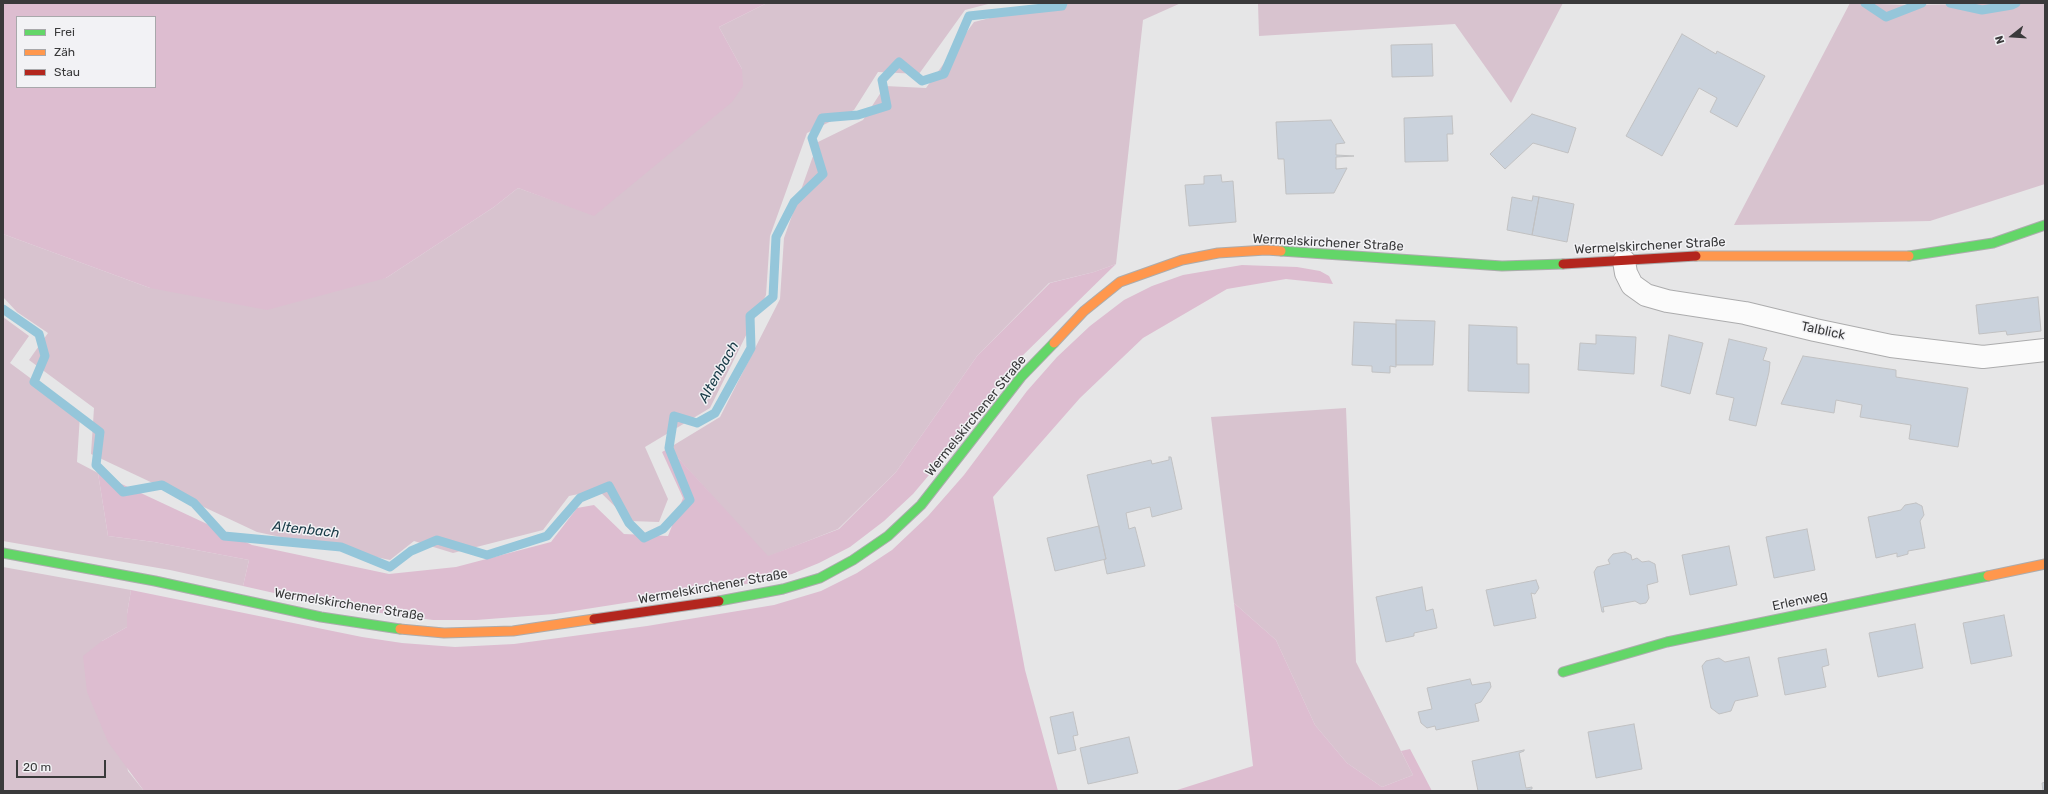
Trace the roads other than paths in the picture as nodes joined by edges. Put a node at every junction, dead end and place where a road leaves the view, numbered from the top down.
1 (2045, 225) edge
2 (1624, 261) junction
3 (2045, 350) edge
4 (3, 553) edge
5 (2045, 564) edge
6 (1563, 672) dead end

1 - 2 street, Wermelskirchener Straße
2 - 3 street, Talblick
2 - 4 street, Wermelskirchener Straße
5 - 6 street, Erlenweg

